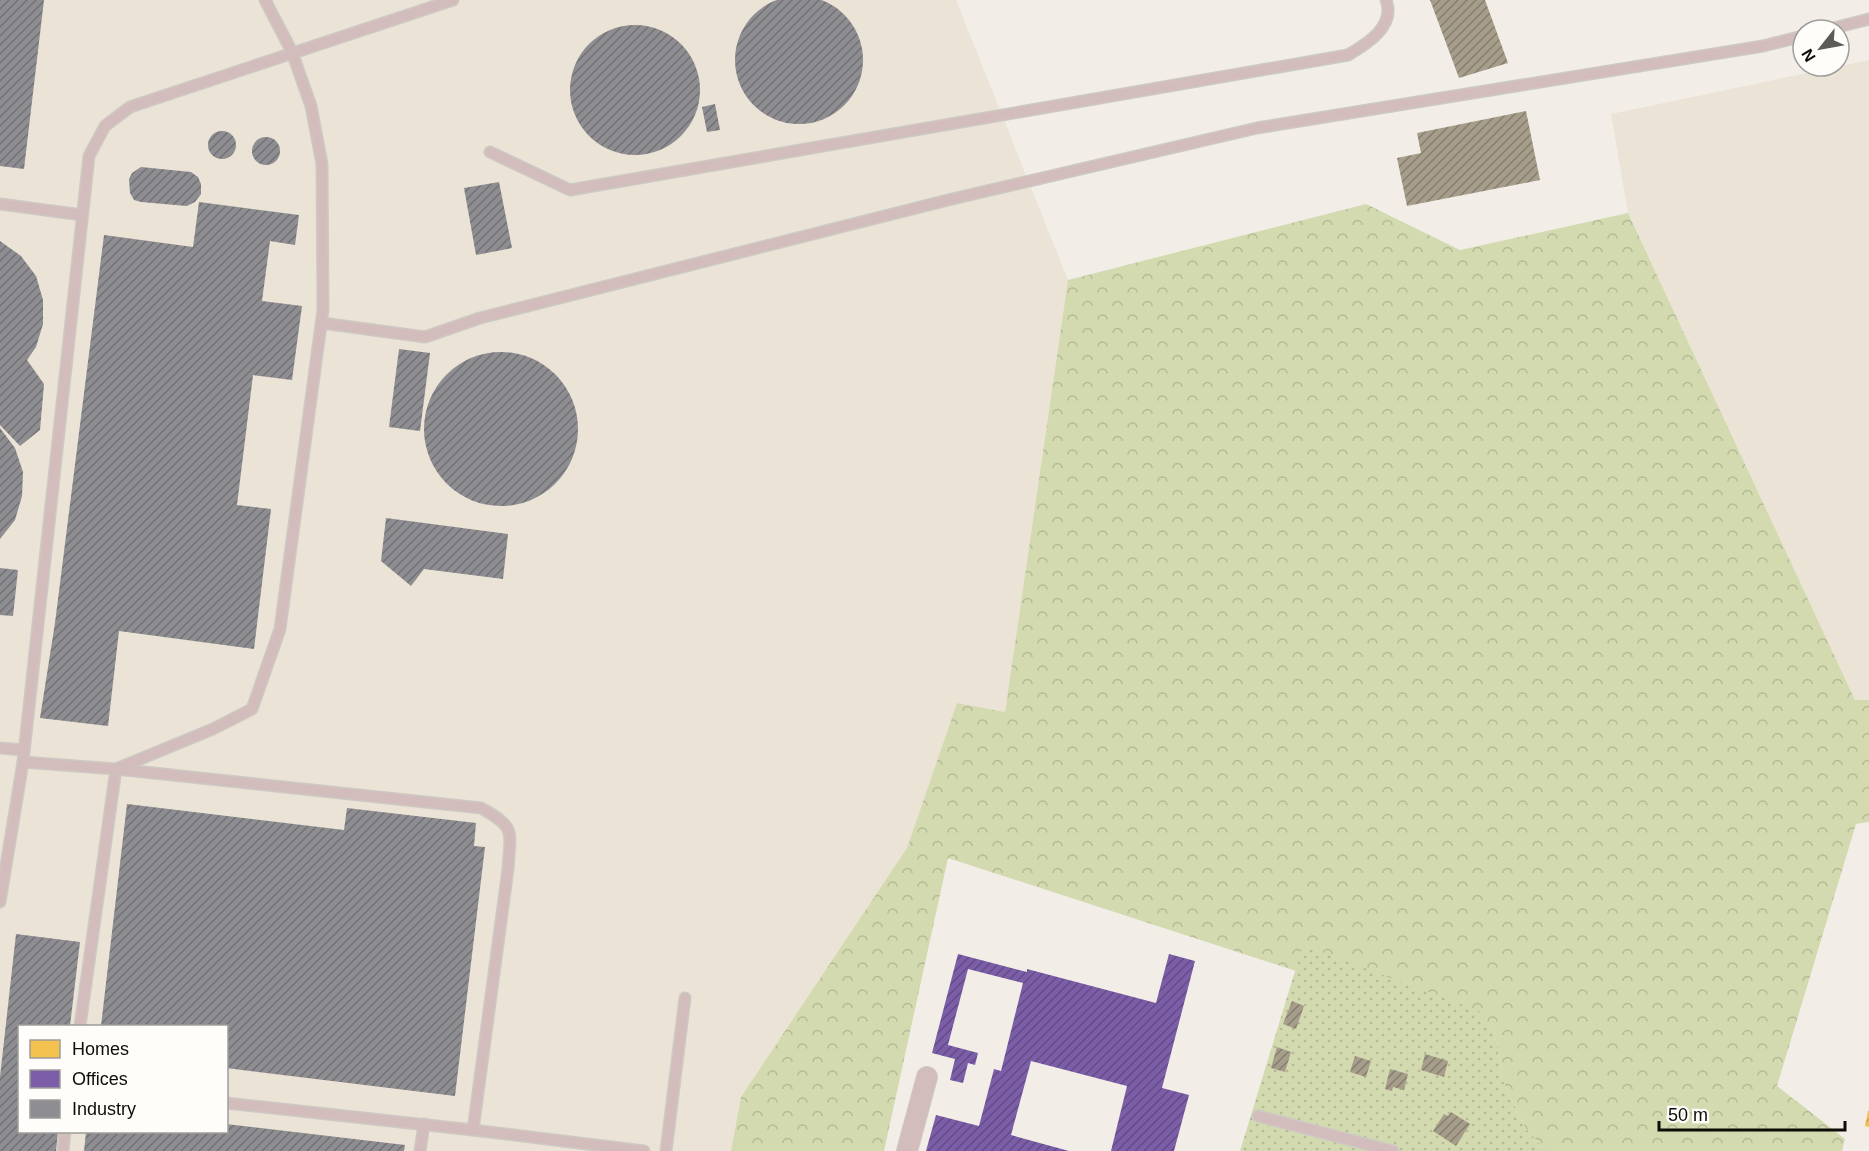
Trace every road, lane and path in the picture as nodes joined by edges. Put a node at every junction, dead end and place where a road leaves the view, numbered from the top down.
1 (265, 0) edge
2 (453, 0) edge
3 (1386, 0) edge
4 (1869, 19) edge
5 (1851, 24) edge
6 (1791, 39) edge
7 (292, 52) junction
8 (490, 152) dead end
9 (0, 204) edge
10 (82, 215) junction
11 (322, 323) junction
12 (0, 748) edge
13 (24, 756) junction
14 (116, 769) junction
15 (0, 902) edge
16 (685, 998) dead end
17 (80, 1025) edge
18 (927, 1077) dead end
19 (228, 1103) edge
20 (1258, 1116) dead end
21 (424, 1124) junction
22 (473, 1130) junction
23 (66, 1133) edge
24 (63, 1151) edge
25 (420, 1151) edge
26 (644, 1151) edge
27 (666, 1151) edge
28 (907, 1151) edge
29 (1393, 1151) edge

1 - 7 lane
2 - 7 lane
3 - 8 lane
4 - 5 lane
6 - 11 lane
7 - 10 lane
7 - 11 lane
9 - 10 lane
10 - 13 lane
11 - 14 lane
12 - 13 lane
13 - 14 lane
13 - 15 lane
14 - 17 lane
14 - 22 lane
16 - 27 lane
18 - 28 street
19 - 21 lane
20 - 29 lane
21 - 22 lane
21 - 25 lane
22 - 26 lane
23 - 24 lane

